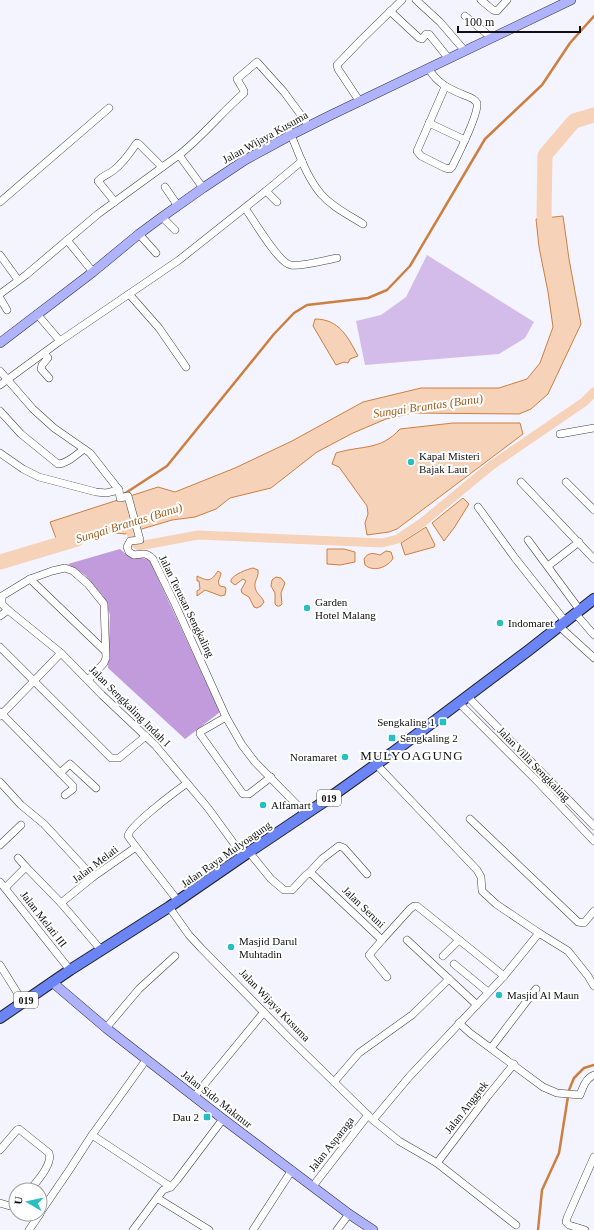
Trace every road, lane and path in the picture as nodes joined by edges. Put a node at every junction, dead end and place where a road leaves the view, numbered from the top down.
1 (402, 0) edge
2 (416, 0) edge
3 (481, 0) edge
4 (507, 0) edge
5 (571, 0) edge
6 (390, 11) junction
7 (465, 16) dead end
8 (492, 38) junction
9 (465, 51) junction
10 (449, 59) junction
11 (429, 68) junction
12 (445, 87) junction
13 (360, 102) junction
14 (109, 108) dead end
15 (429, 123) junction
16 (309, 126) junction
17 (289, 132) junction
18 (465, 140) junction
19 (179, 155) junction
20 (302, 161) junction
21 (162, 167) junction
22 (164, 187) dead end
23 (203, 188) junction
24 (266, 191) junction
25 (0, 202) edge
26 (115, 202) junction
27 (277, 202) dead end
28 (178, 206) junction
29 (245, 208) junction
30 (162, 217) junction
31 (363, 224) dead end
32 (175, 230) dead end
33 (139, 234) junction
34 (67, 240) junction
35 (156, 253) dead end
36 (0, 255) edge
37 (337, 258) dead end
38 (93, 272) junction
39 (18, 280) junction
40 (0, 294) edge
41 (130, 294) junction
42 (0, 298) edge
43 (7, 310) dead end
44 (37, 314) junction
45 (60, 341) junction
46 (0, 342) edge
47 (44, 353) junction
48 (186, 367) dead end
49 (0, 371) edge
50 (49, 378) dead end
51 (7, 380) junction
52 (0, 385) edge
53 (0, 411) edge
54 (594, 428) edge
55 (560, 434) dead end
56 (84, 449) junction
57 (0, 453) edge
58 (521, 482) dead end
59 (566, 482) dead end
60 (119, 490) junction
61 (478, 507) dead end
62 (594, 510) edge
63 (528, 540) dead end
64 (579, 542) junction
65 (594, 558) edge
66 (548, 566) junction
67 (30, 579) junction
68 (594, 599) edge
69 (8, 610) junction
70 (577, 611) junction
71 (0, 616) edge
72 (562, 623) junction
73 (594, 635) edge
74 (0, 647) edge
75 (105, 650) junction
76 (61, 653) junction
77 (594, 658) edge
78 (88, 680) junction
79 (35, 682) junction
80 (467, 696) junction
81 (458, 703) junction
82 (1, 714) edge
83 (226, 717) junction
84 (146, 736) junction
85 (376, 764) junction
86 (538, 768) junction
87 (60, 773) junction
88 (530, 775) junction
89 (271, 777) junction
90 (0, 782) edge
91 (186, 784) junction
92 (96, 788) dead end
93 (66, 795) dead end
94 (306, 814) junction
95 (470, 819) dead end
96 (21, 825) dead end
97 (594, 826) edge
98 (594, 841) edge
99 (0, 845) edge
100 (136, 847) junction
101 (246, 854) junction
102 (18, 858) dead end
103 (26, 867) junction
104 (309, 873) junction
105 (366, 874) dead end
106 (93, 877) junction
107 (2, 885) edge
108 (178, 901) junction
109 (61, 903) junction
110 (169, 907) junction
111 (594, 911) edge
112 (539, 933) junction
113 (382, 940) junction
114 (408, 940) dead end
115 (459, 940) junction
116 (101, 950) junction
117 (175, 956) dead end
118 (443, 956) dead end
119 (454, 964) dead end
120 (0, 965) edge
121 (70, 970) junction
122 (504, 976) junction
123 (387, 977) dead end
124 (449, 979) junction
125 (52, 982) junction
126 (594, 986) edge
127 (536, 989) dead end
128 (488, 992) junction
129 (23, 1002) junction
130 (477, 1005) junction
131 (264, 1012) junction
132 (0, 1018) edge
133 (460, 1023) junction
134 (106, 1028) junction
135 (491, 1048) junction
136 (146, 1060) junction
137 (514, 1064) junction
138 (594, 1075) edge
139 (334, 1082) junction
140 (194, 1097) junction
141 (370, 1118) junction
142 (223, 1119) junction
143 (92, 1135) junction
144 (0, 1150) edge
145 (594, 1157) edge
146 (437, 1163) junction
147 (292, 1170) junction
148 (36, 1182) edge
149 (313, 1186) junction
150 (171, 1187) junction
151 (157, 1198) junction
152 (48, 1202) edge
153 (349, 1214) junction
154 (516, 1225) dead end
155 (133, 1230) edge
156 (209, 1230) edge
157 (253, 1230) edge
158 (338, 1230) edge
159 (372, 1230) edge
160 (585, 1230) edge

1 - 6 street
2 - 9 street
3 - 4 street
5 - 8 main road, Jalan Wijaya Kusuma
6 - 10 street
6 - 13 street
7 - 8 street
8 - 9 main road, Jalan Wijaya Kusuma
9 - 10 main road, Jalan Wijaya Kusuma
10 - 11 main road, Jalan Wijaya Kusuma
11 - 12 street
11 - 13 main road, Jalan Wijaya Kusuma
12 - 15 street
12 - 18 street
13 - 16 main road, Jalan Wijaya Kusuma
14 - 25 street
15 - 18 street
15 - 18 street
16 - 17 main road, Jalan Wijaya Kusuma
16 - 19 street
17 - 20 street
17 - 23 main road, Jalan Wijaya Kusuma
19 - 21 street
19 - 23 street
20 - 24 street
20 - 31 street
21 - 26 street
21 - 26 street
22 - 28 street
23 - 28 main road, Jalan Wijaya Kusuma
24 - 27 street
24 - 29 street
26 - 34 street
28 - 30 main road, Jalan Wijaya Kusuma
29 - 37 street
29 - 41 street
30 - 32 street
30 - 33 main road, Jalan Wijaya Kusuma
33 - 35 street
33 - 38 main road, Jalan Wijaya Kusuma
34 - 38 street
34 - 39 street
36 - 39 street
38 - 44 main road, Jalan Wijaya Kusuma
39 - 40 street
41 - 45 street
41 - 48 street
42 - 43 street
44 - 45 street
44 - 46 main road, Jalan Wijaya Kusuma
45 - 47 street
47 - 50 street
47 - 51 street
49 - 51 street
51 - 52 street
51 - 56 street
53 - 56 street
54 - 55 street
56 - 60 street
57 - 60 street
58 - 64 street
59 - 62 street
60 - 83 street, Jalan Terusan Sengkaling
61 - 72 street
63 - 66 street
64 - 65 street
64 - 66 street
66 - 70 street
67 - 69 street, Jalan Sengkaling Indah I
67 - 75 street
67 - 75 street
68 - 70 main road, Jalan Raya Mulyoagung / 019
69 - 71 street
69 - 76 street, Jalan Sengkaling Indah I
70 - 72 main road, Jalan Raya Mulyoagung / 019
70 - 73 street
72 - 77 street
72 - 80 main road, Jalan Raya Mulyoagung / 019
74 - 79 street
75 - 78 street
76 - 78 street, Jalan Sengkaling Indah I
76 - 79 street
78 - 84 street, Jalan Sengkaling Indah I
79 - 82 street
79 - 84 street
80 - 81 main road, Jalan Raya Mulyoagung / 019
80 - 86 street, Jalan Villa Sengkaling
81 - 85 main road, Jalan Raya Mulyoagung / 019
81 - 88 street, Jalan Villa Sengkaling
82 - 87 street
83 - 89 street, Jalan Terusan Sengkaling
83 - 89 street
84 - 91 street, Jalan Sengkaling Indah I
85 - 94 main road, Jalan Raya Mulyoagung / 019
85 - 112 street
86 - 88 street
86 - 97 street, Jalan Villa Sengkaling
87 - 92 street
87 - 93 street
88 - 98 street, Jalan Villa Sengkaling
89 - 94 street, Jalan Terusan Sengkaling
90 - 106 street
91 - 100 street
91 - 101 street, Jalan Sengkaling Indah I
94 - 101 main road, Jalan Raya Mulyoagung / 019
95 - 111 street
96 - 99 street
100 - 106 street, Jalan Melati
100 - 108 street, Jalan Melati
101 - 104 street
101 - 108 main road, Jalan Raya Mulyoagung / 019
102 - 103 street
103 - 107 street
103 - 109 street
104 - 105 street
104 - 113 street, Jalan Seruni
106 - 109 street, Jalan Melati
107 - 121 street, Jalan Melati III
108 - 110 main road, Jalan Raya Mulyoagung / 019
109 - 116 street
110 - 116 main road, Jalan Raya Mulyoagung / 019
110 - 131 street, Jalan Wijaya Kusuma
112 - 122 street
112 - 126 street
113 - 115 street, Jalan Seruni
113 - 123 street
114 - 124 street
115 - 118 street
115 - 122 street, Jalan Seruni
116 - 121 main road, Jalan Raya Mulyoagung / 019
117 - 134 street
119 - 128 street
120 - 129 street
121 - 125 main road, Jalan Raya Mulyoagung / 019
122 - 128 street
124 - 130 street
124 - 139 street
125 - 129 main road, Jalan Raya Mulyoagung / 019
125 - 134 main road, Jalan Sido Makmur
127 - 135 street
128 - 130 street
129 - 132 main road, Jalan Raya Mulyoagung / 019
130 - 133 street
131 - 139 street, Jalan Wijaya Kusuma
131 - 140 street
133 - 135 street
133 - 141 street
134 - 136 main road, Jalan Sido Makmur
135 - 137 street
136 - 140 main road, Jalan Sido Makmur
136 - 143 street
137 - 138 street
137 - 146 street, Jalan Anggrek
139 - 141 street, Jalan Wijaya Kusuma
140 - 142 main road, Jalan Sido Makmur
141 - 146 street, Jalan Wijaya Kusuma
141 - 149 street, Jalan Asparaga
142 - 147 main road, Jalan Sido Makmur
142 - 150 street
143 - 150 street
143 - 152 street
144 - 148 street
145 - 160 street
146 - 154 street, Jalan Wijaya Kusuma
147 - 149 main road, Jalan Sido Makmur
147 - 157 street
149 - 153 main road, Jalan Sido Makmur
150 - 151 street
151 - 155 street
151 - 156 street
153 - 158 street
153 - 159 main road, Jalan Sido Makmur

